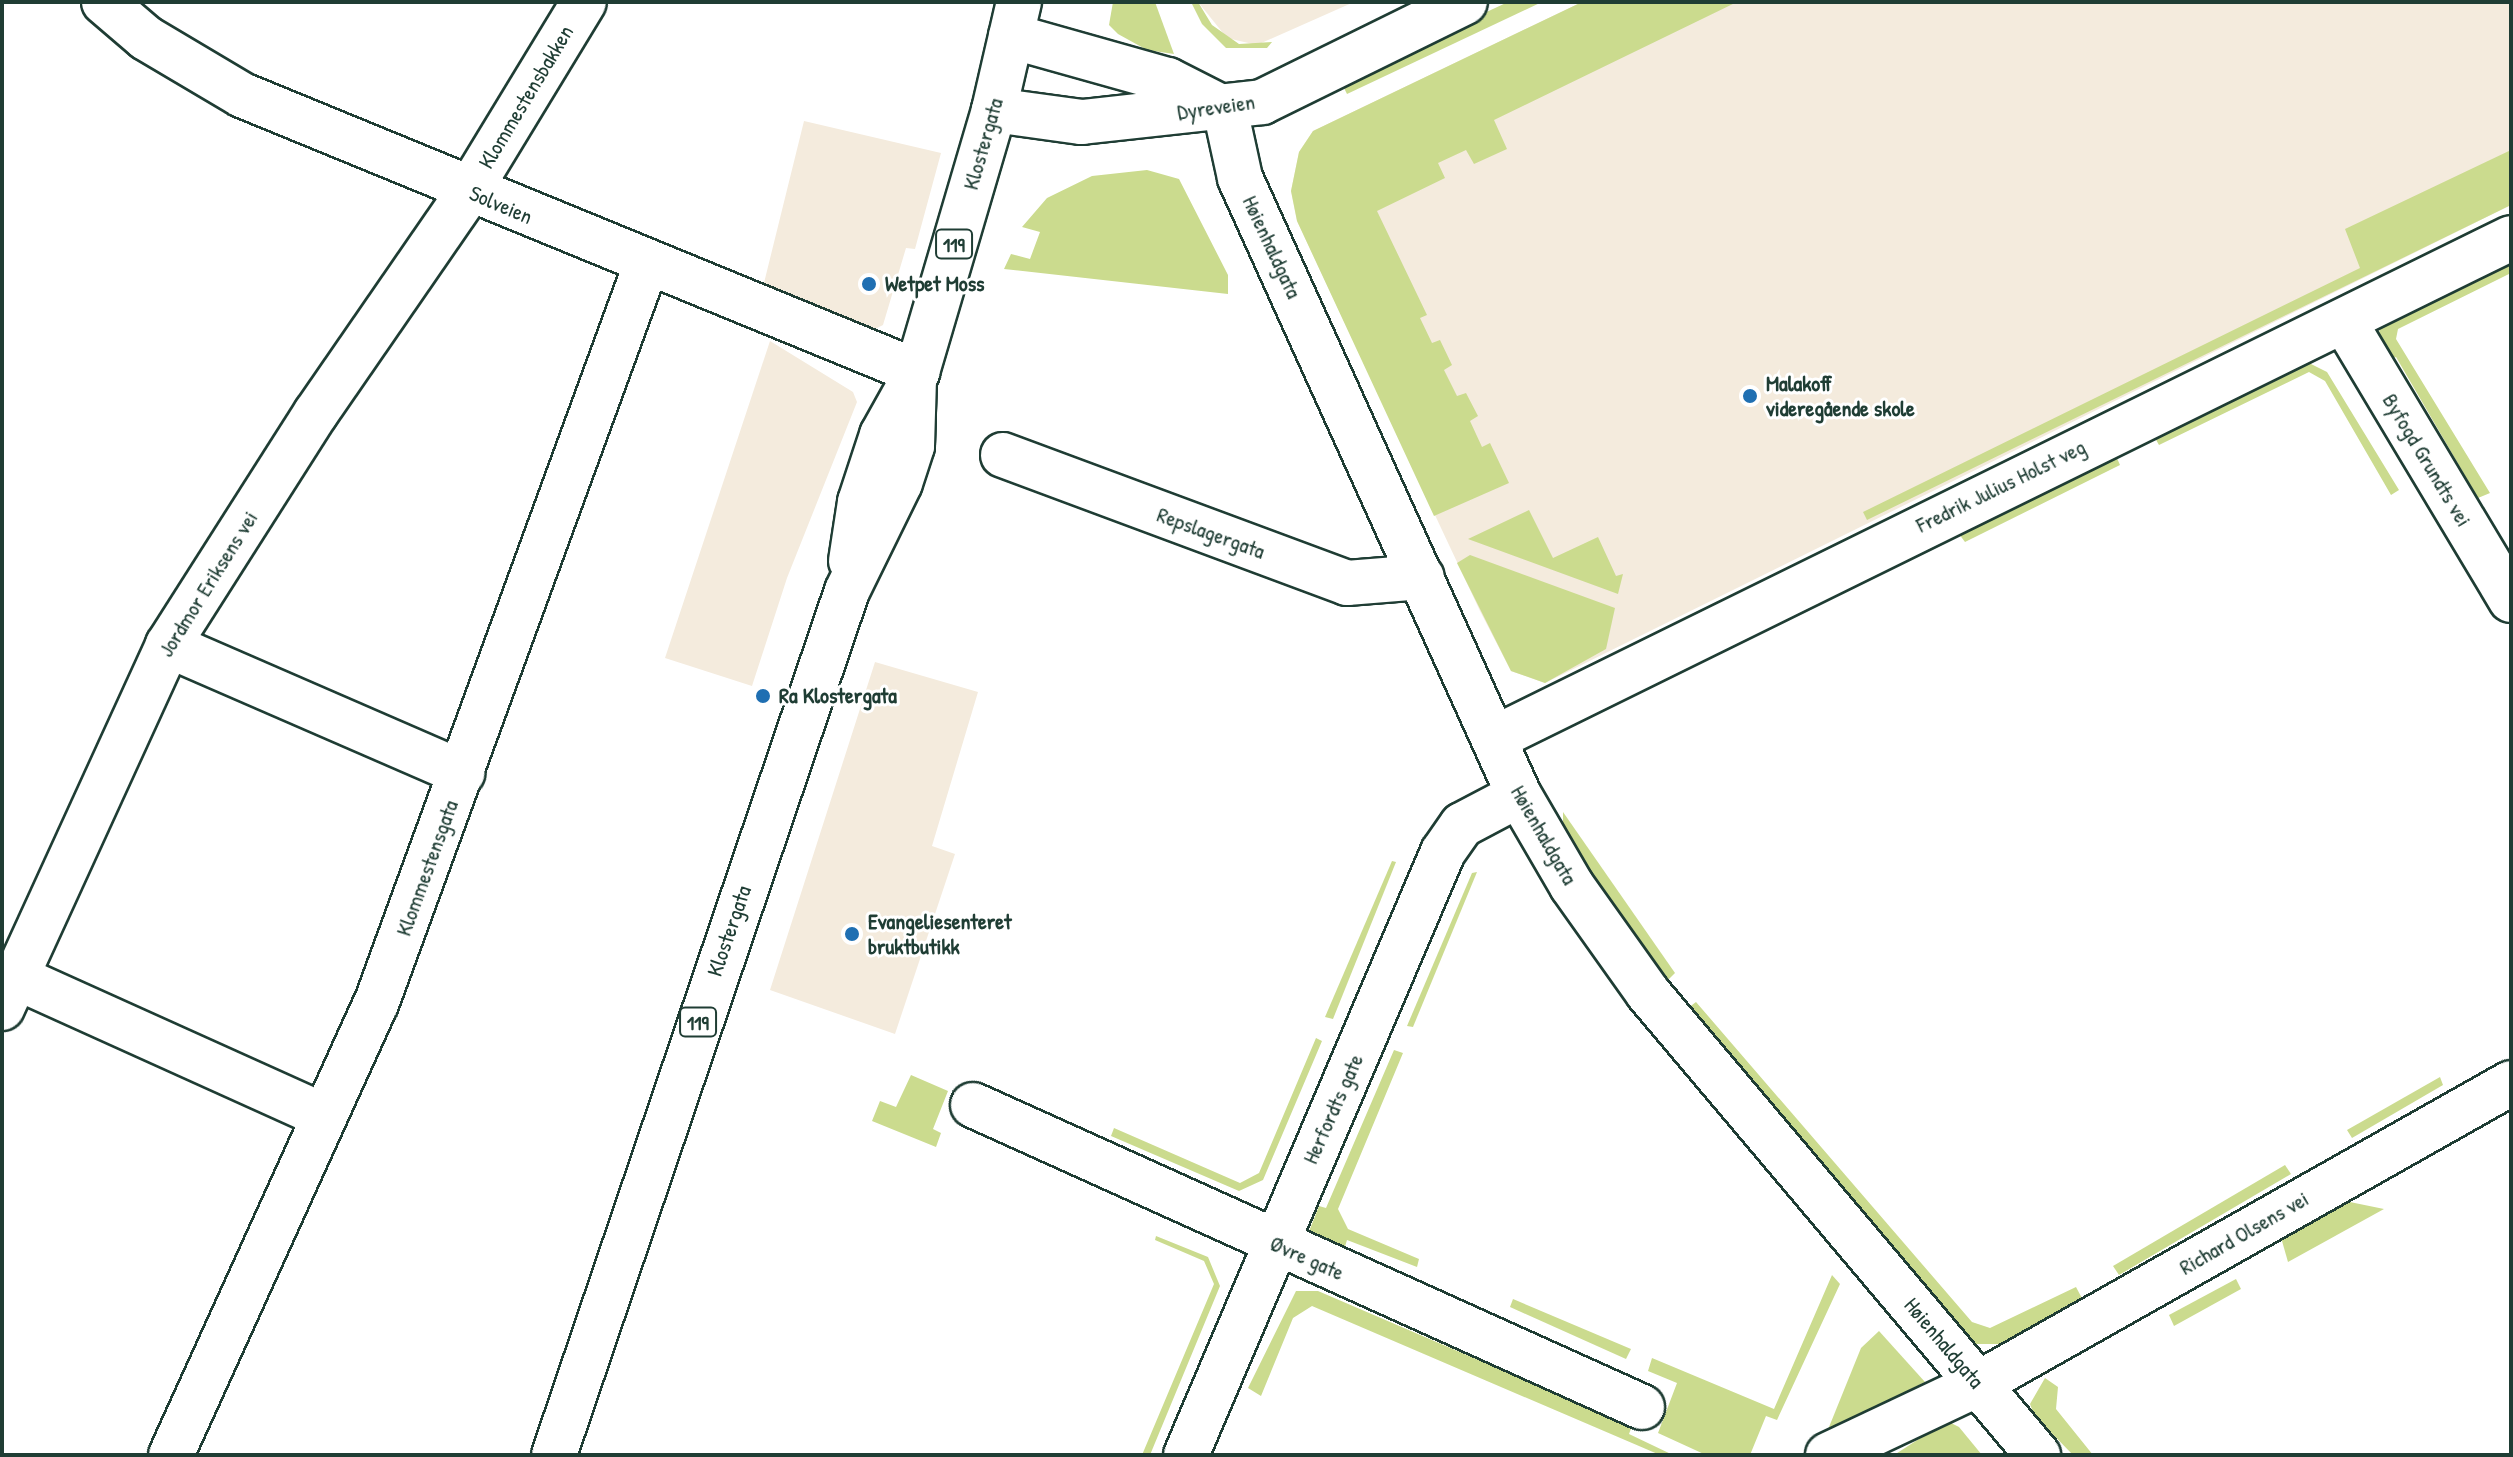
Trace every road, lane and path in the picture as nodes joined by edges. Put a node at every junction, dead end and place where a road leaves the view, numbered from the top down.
1 (104, 2) edge
2 (584, 2) edge
3 (1465, 2) edge
4 (1015, 19) edge
5 (1225, 109) junction
6 (994, 110) junction
7 (469, 191) junction
8 (2511, 238) edge
9 (646, 265) junction
10 (2344, 321) junction
11 (916, 375) junction
12 (1003, 455) dead end
13 (1422, 577) junction
14 (2511, 600) edge
15 (168, 645) junction
16 (1495, 738) junction
17 (462, 773) junction
18 (1519, 795) junction
19 (9, 992) edge
20 (2511, 1083) edge
21 (973, 1105) dead end
22 (324, 1116) junction
23 (1274, 1243) junction
24 (1978, 1384) junction
25 (1642, 1407) dead end
26 (171, 1455) edge
27 (554, 1455) edge
28 (1186, 1455) edge
29 (1828, 1455) edge
30 (2038, 1455) edge

1 - 7 street, Solveien
2 - 7 street, Klommestensbakken
3 - 5 street, Dyreveien
4 - 5 street
4 - 6 street, Klostergata / 119
5 - 6 street, Dyreveien
5 - 13 street, Høienhaldgata
6 - 11 street, Klostergata / 119
7 - 9 street, Solveien
7 - 15 street, Jordmor Eriksens vei
8 - 10 street, Fredrik Julius Holst veg
9 - 11 street, Solveien
9 - 17 street, Klommestensgata
10 - 14 street, Byfogd Grundts vei
10 - 16 street, Fredrik Julius Holst veg
11 - 27 street, Klostergata / 119
12 - 13 street, Repslagergata
13 - 16 street, Høienhaldgata
15 - 17 street
15 - 19 street, Jordmor Eriksens vei
16 - 18 street, Høienhaldgata
17 - 22 street, Klommestensgata
18 - 23 street, Herfordts gate
18 - 24 street, Høienhaldgata
19 - 22 street
20 - 24 street, Richard Olsens vei
21 - 23 street, Øvre gate
22 - 26 street, Klommestensgata
23 - 25 street, Øvre gate
23 - 28 street, Herfordts gate
24 - 29 street, Richard Olsens vei
24 - 30 street, Høienhaldgata

